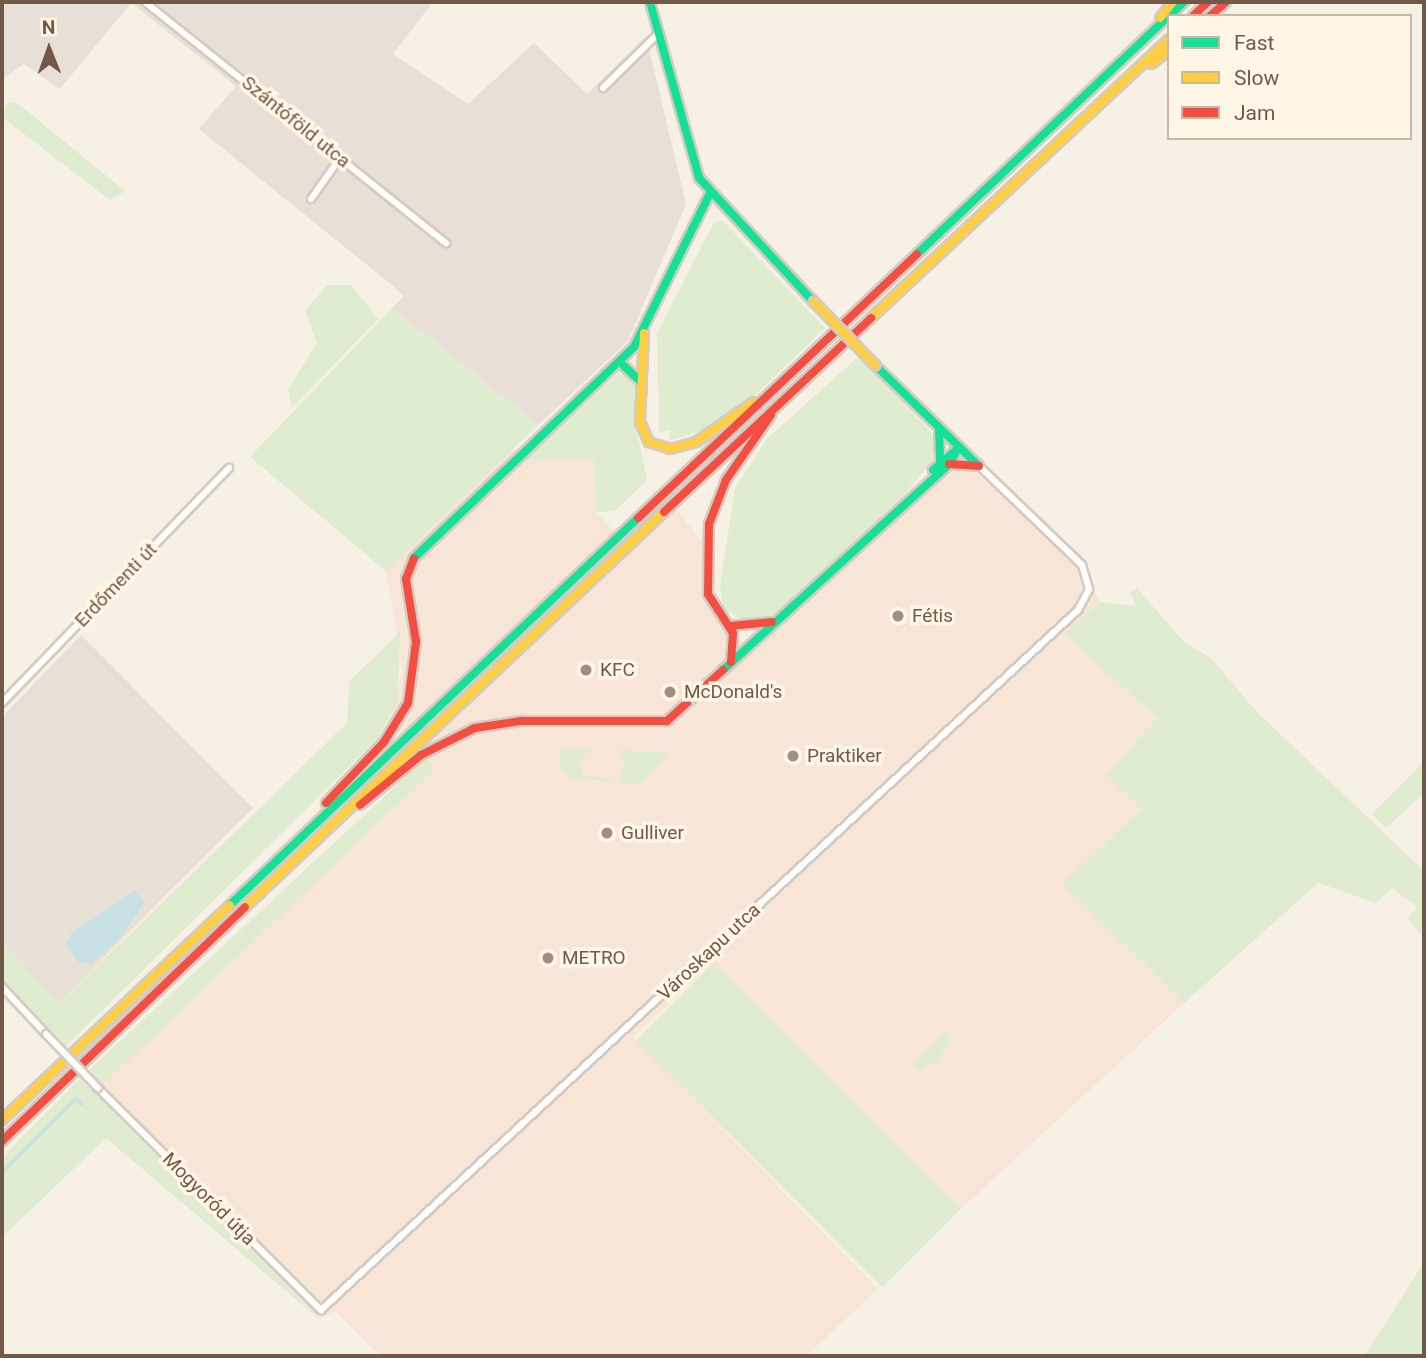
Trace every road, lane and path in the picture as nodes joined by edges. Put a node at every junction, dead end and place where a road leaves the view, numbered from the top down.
1 (145, 2) edge
2 (650, 2) edge
3 (1173, 2) edge
4 (1184, 2) edge
5 (1208, 2) edge
6 (1227, 2) edge
7 (1171, 14) edge
8 (1195, 14) edge
9 (1212, 14) edge
10 (1167, 18) edge
11 (657, 35) junction
12 (1167, 41) edge
13 (1141, 42) junction
14 (1167, 52) edge
15 (603, 88) dead end
16 (1107, 97) junction
17 (340, 158) junction
18 (709, 195) junction
19 (311, 199) dead end
20 (446, 243) dead end
21 (644, 328) junction
22 (642, 352) junction
23 (619, 367) junction
24 (640, 381) junction
25 (763, 398) junction
26 (775, 408) junction
27 (939, 429) junction
28 (959, 447) junction
29 (945, 462) junction
30 (979, 466) junction
31 (229, 468) dead end
32 (775, 621) junction
33 (734, 629) junction
34 (750, 644) junction
35 (731, 662) junction
36 (2, 703) edge
37 (316, 819) junction
38 (317, 836) junction
39 (2, 987) edge
40 (2, 1120) edge
41 (2, 1142) edge
42 (321, 1310) joint

1 - 17 street, Szántóföld utca
2 - 11 main road
3 - 13 main road
4 - 7 main road
5 - 8 main road
6 - 9 main road
10 - 13 main road
11 - 15 street
11 - 18 main road
12 - 16 main road
13 - 25 main road
14 - 16 main road
16 - 26 main road
17 - 19 street
17 - 20 street, Szántóföld utca
18 - 21 main road
18 - 27 main road, bridge
21 - 22 main road
21 - 23 main road
22 - 23 main road
22 - 24 main road
23 - 24 main road
23 - 37 main road
24 - 25 main road
25 - 37 main road
26 - 33 main road
26 - 38 main road
27 - 28 main road
27 - 29 main road
28 - 29 main road
28 - 30 main road
29 - 30 main road
29 - 32 main road
30 - 42 street, Városkapu utca
31 - 36 street, Erdőmenti út
32 - 33 main road
32 - 34 main road
33 - 34 main road
33 - 35 main road
34 - 35 main road
35 - 38 main road
37 - 40 main road
38 - 41 main road
39 - 42 street, Mogyoród útja, bridge

